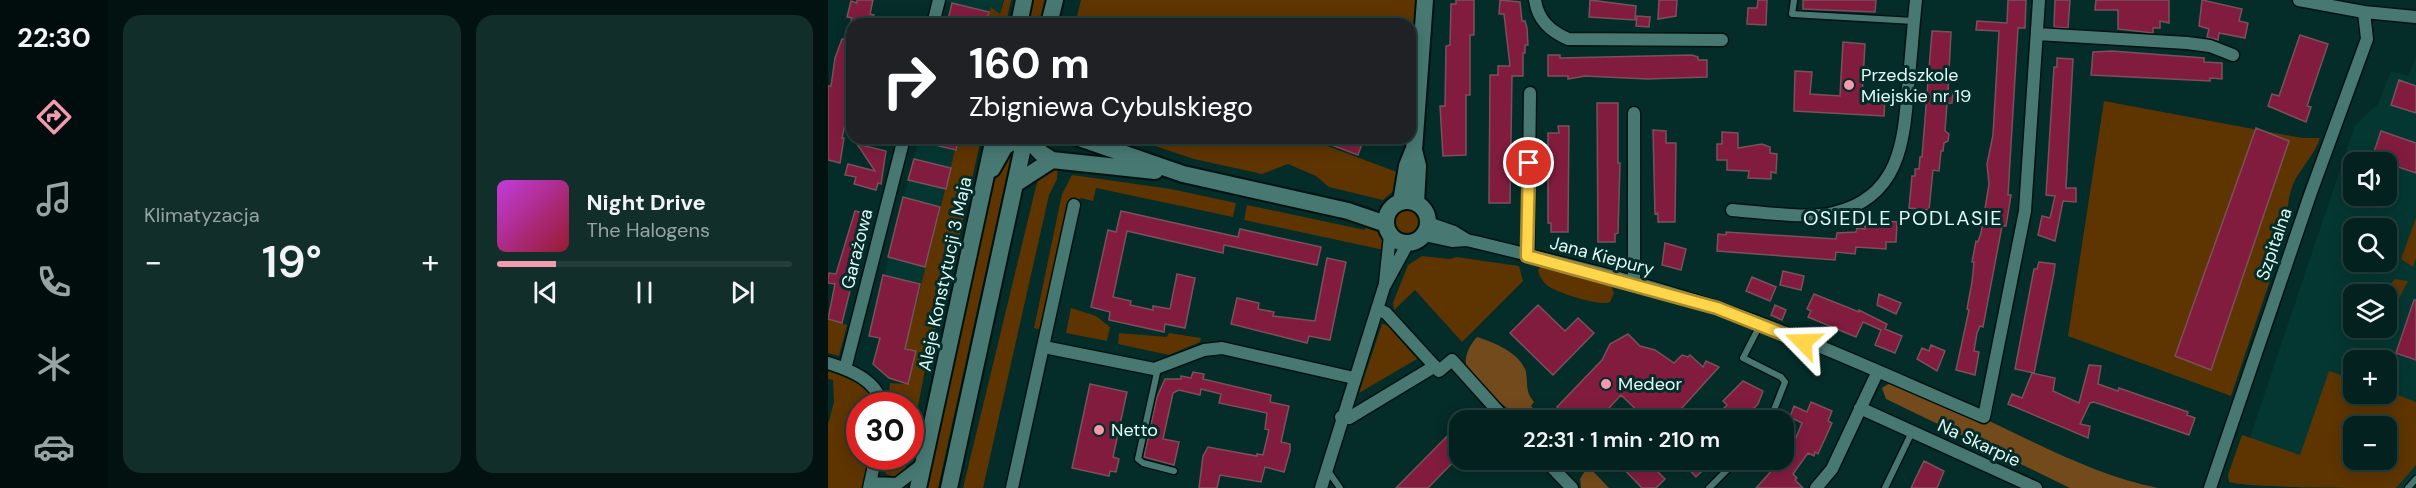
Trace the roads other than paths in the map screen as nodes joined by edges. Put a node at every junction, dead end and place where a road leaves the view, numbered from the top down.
1 (939, 0) edge
2 (1024, 0) edge
3 (1055, 0) edge
4 (1425, 0) edge
5 (1534, 0) edge
6 (1794, 0) edge
7 (1916, 0) edge
8 (2039, 0) edge
9 (2299, 0) edge
10 (2364, 12) junction
11 (2416, 16) edge
12 (934, 18) edge
13 (1020, 18) edge
14 (1050, 18) edge
15 (1914, 21) junction
16 (2037, 34) junction
17 (1722, 40) dead end
18 (2233, 55) dead end
19 (1416, 91) edge
20 (1530, 93) dead end
21 (1634, 113) dead end
22 (902, 144) edge
23 (993, 144) edge
24 (1011, 144) edge
25 (1023, 144) edge
26 (1031, 144) edge
27 (1096, 144) edge
28 (1414, 144) edge
29 (1052, 160) junction
30 (1183, 174) junction
31 (985, 181) junction
32 (1015, 184) junction
33 (1074, 205) dead end
34 (1732, 210) dead end
35 (1396, 215) junction
36 (1426, 229) junction
37 (1408, 243) junction
38 (1527, 256) junction
39 (1634, 284) junction
40 (1384, 287) junction
41 (1377, 309) junction
42 (1760, 324) junction
43 (1044, 346) junction
44 (828, 363) edge
45 (1158, 368) junction
46 (1437, 368) junction
47 (845, 369) junction
48 (1878, 371) junction
49 (1354, 378) junction
50 (878, 392) edge
51 (1860, 408) junction
52 (1497, 410) edge
53 (1774, 410) edge
54 (1341, 417) junction
55 (1912, 432) junction
56 (924, 459) edge
57 (1326, 468) junction
58 (873, 470) edge
59 (915, 470) edge
60 (922, 470) edge
61 (1555, 470) edge
62 (1727, 470) edge
63 (1174, 471) dead end
64 (2416, 479) edge
65 (870, 486) edge
66 (2033, 487) edge
67 (918, 488) edge
68 (949, 488) edge
69 (1012, 488) edge
70 (1321, 488) edge
71 (1340, 488) edge
72 (1572, 488) edge
73 (1708, 488) edge
74 (1816, 488) edge
75 (1885, 488) edge
76 (2211, 488) edge
77 (2408, 488) edge

1 - 12 street
2 - 13 street
3 - 14 street
4 - 19 street
5 - 17 street
6 - 15 lane
7 - 15 street
8 - 16 street
9 - 10 street
10 - 11 street
10 - 76 street, Szpitalna
15 - 34 street
16 - 18 street
16 - 48 street, Jana Kiepury
20 - 38 street
21 - 39 street
22 - 47 street, Garażowa
23 - 31 street, Aleje Konstytucji 3 Maja
24 - 31 street
25 - 32 street
26 - 29 street
27 - 30 street
28 - 35 street
29 - 30 street
29 - 32 street
30 - 35 street
31 - 56 street, Aleje Konstytucji 3 Maja
32 - 68 street
33 - 43 street
35 - 36 street
35 - 37 street
35 - 40 street
36 - 37 street
36 - 38 street, Jana Kiepury
37 - 40 street
38 - 39 street, Jana Kiepury
39 - 42 street, Jana Kiepury
40 - 41 street
41 - 46 street
41 - 49 street
42 - 48 street, Jana Kiepury
42 - 53 lane
43 - 45 street
43 - 69 street
44 - 47 street
45 - 49 street
45 - 63 lane
46 - 52 street
46 - 54 street
47 - 50 street
48 - 51 street
49 - 54 street
51 - 55 street, Na Skarpie
51 - 74 street
54 - 57 street
55 - 66 street, Na Skarpie
55 - 75 lane, Na Skarpie
57 - 70 street
57 - 71 lane
58 - 65 street
59 - 65 street
60 - 67 street, Aleje Konstytucji 3 Maja
61 - 72 street
62 - 73 lane
64 - 77 lane

